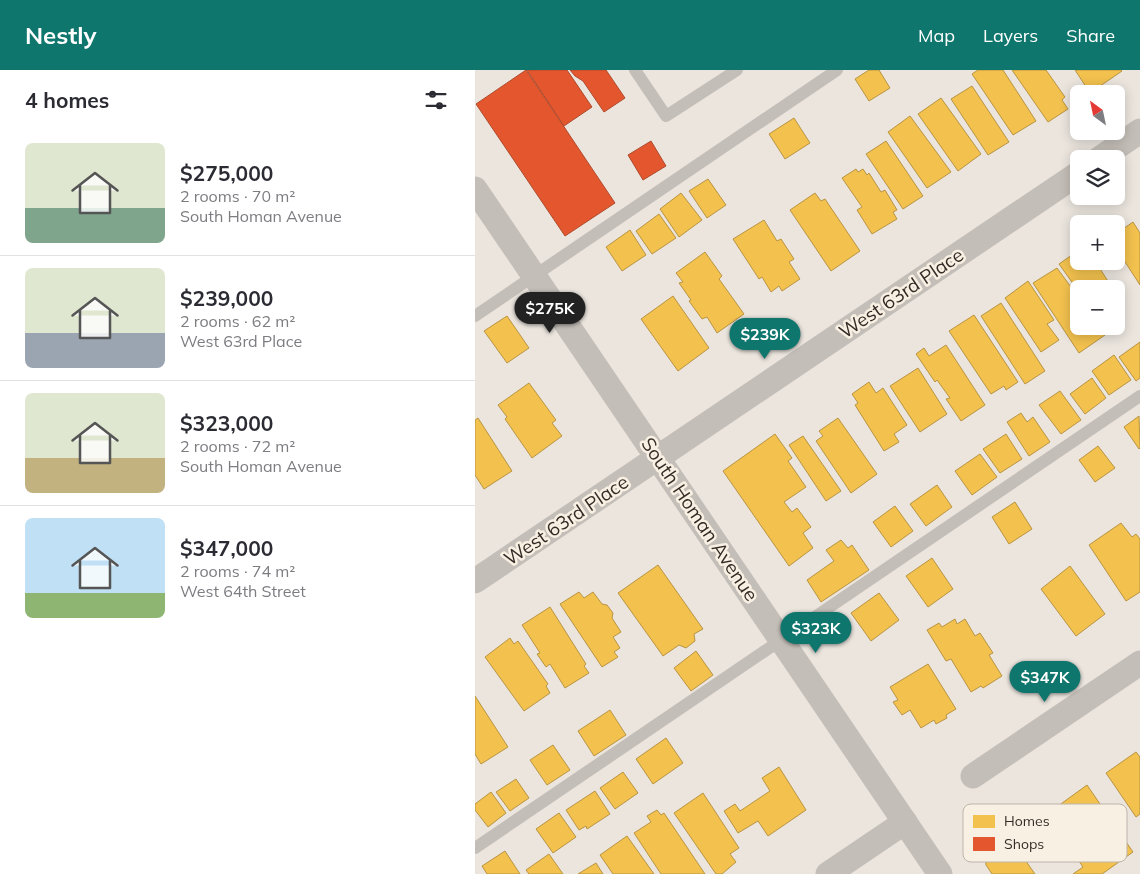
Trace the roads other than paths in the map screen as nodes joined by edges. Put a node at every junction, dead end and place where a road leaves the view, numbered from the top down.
1 (635, 70) edge
2 (737, 70) edge
3 (837, 70) edge
4 (1140, 131) edge
5 (1112, 150) edge
6 (1070, 179) edge
7 (475, 189) edge
8 (534, 275) junction
9 (475, 316) edge
10 (1140, 396) edge
11 (658, 457) junction
12 (475, 581) edge
13 (781, 639) junction
14 (1140, 663) edge
15 (973, 776) dead end
16 (905, 822) junction
17 (475, 848) edge
18 (828, 874) edge
19 (940, 874) edge

1 - 2 lane
3 - 8 lane
4 - 5 street
6 - 11 street, West 63rd Place
7 - 8 street, South Homan Avenue
8 - 9 lane
8 - 11 street, South Homan Avenue
10 - 13 lane
11 - 12 street, West 63rd Place
11 - 13 street, South Homan Avenue
13 - 16 street, South Homan Avenue
13 - 17 lane
14 - 15 street
16 - 18 street
16 - 19 street, South Homan Avenue

